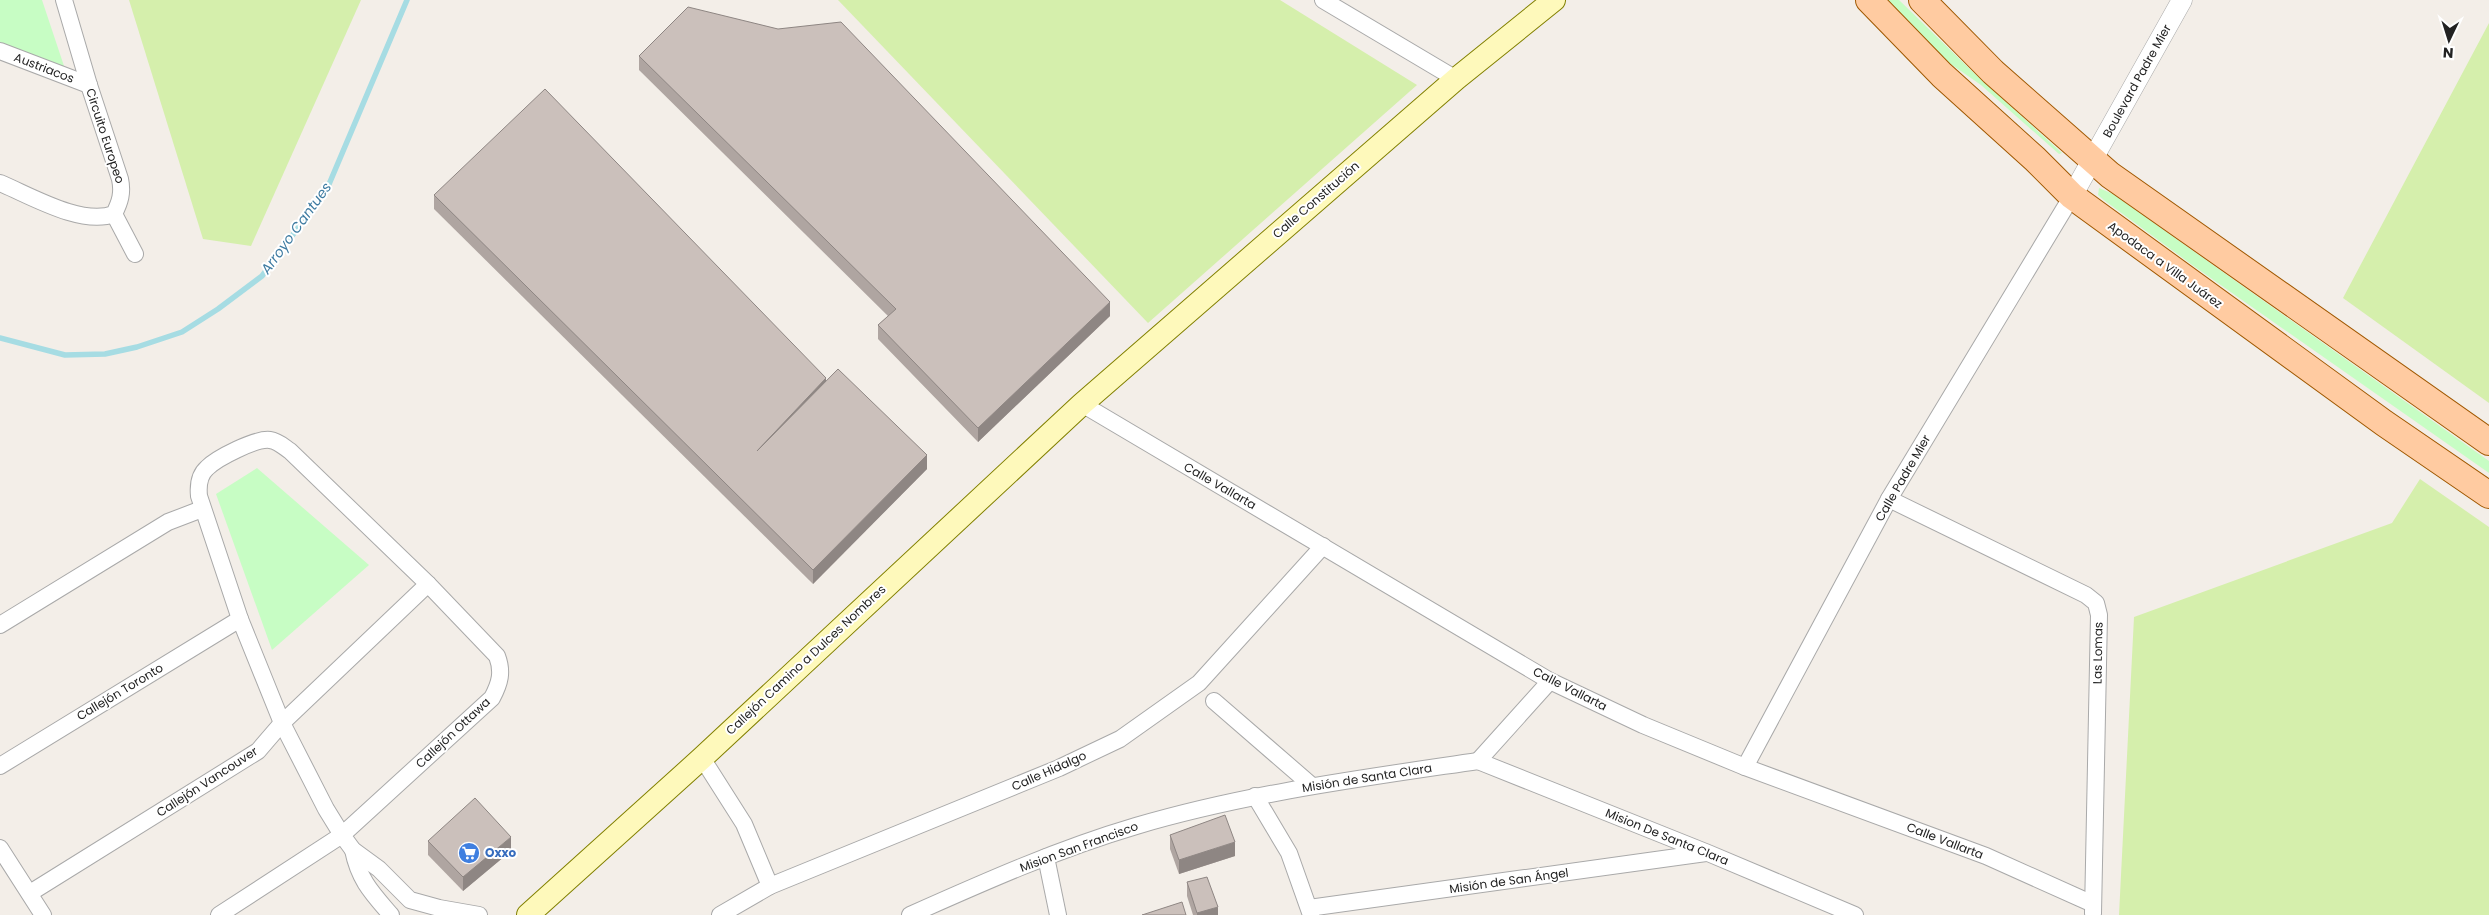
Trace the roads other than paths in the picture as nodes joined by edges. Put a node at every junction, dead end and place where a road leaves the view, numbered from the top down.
1 (64, 0) edge
2 (1323, 0) edge
3 (1554, 0) edge
4 (1869, 0) edge
5 (1922, 0) edge
6 (2182, 0) edge
7 (0, 51) edge
8 (1456, 79) junction
9 (89, 85) junction
10 (2092, 161) junction
11 (0, 183) edge
12 (2072, 196) junction
13 (114, 214) junction
14 (135, 254) dead end
15 (1082, 404) junction
16 (2489, 442) edge
17 (2489, 496) edge
18 (1889, 499) junction
19 (202, 509) junction
20 (1323, 546) junction
21 (428, 584) junction
22 (240, 619) junction
23 (0, 625) edge
24 (1550, 681) junction
25 (1214, 700) dead end
26 (282, 722) junction
27 (702, 758) junction
28 (1478, 761) junction
29 (0, 766) edge
30 (1745, 767) junction
31 (1311, 785) junction
32 (1255, 796) junction
33 (342, 835) junction
34 (0, 848) edge
35 (353, 850) junction
36 (1708, 853) junction
37 (1046, 857) junction
38 (770, 886) junction
39 (30, 893) junction
40 (410, 900) junction
41 (2093, 910) edge
42 (1310, 911) edge
43 (43, 915) edge
44 (219, 915) edge
45 (393, 915) edge
46 (480, 915) edge
47 (528, 915) edge
48 (720, 915) edge
49 (910, 915) edge
50 (1058, 915) edge
51 (1855, 915) edge

1 - 9 street, Circuito Europeo
2 - 8 street
3 - 8 main road, Calle Constitución
4 - 12 main road, Apodaca a Villa Juárez
5 - 10 main road
6 - 10 street, Boulevard Padre Mier
7 - 9 street, Austriacos
8 - 15 main road, Calle Constitución
9 - 13 street, Circuito Europeo
10 - 12 street, Boulevard Padre Mier
10 - 16 main road
11 - 13 street
12 - 17 main road, Apodaca a Villa Juárez
12 - 18 street, Calle Padre Mier
13 - 14 street
15 - 20 street, Calle Vallarta
15 - 27 main road, Callejón Camino a Dulces Nombres
18 - 30 street, Calle Padre Mier
18 - 41 street, Las Lomas
19 - 21 street, Callejón Ottawa
19 - 22 street, Callejón Ottawa
19 - 23 street
20 - 24 street, Calle Vallarta
20 - 38 street, Calle Hidalgo
21 - 26 street, Callejón Vancouver
21 - 33 street, Callejón Ottawa
22 - 26 street, Callejón Ottawa
22 - 29 street, Callejón Toronto
24 - 28 street
24 - 30 street, Calle Vallarta
25 - 31 street
26 - 33 street, Callejón Ottawa
26 - 39 street, Callejón Vancouver
27 - 38 street
27 - 47 main road, Callejón Camino a Dulces Nombres
28 - 31 street, Misión de Santa Clara
28 - 36 street, Mision De Santa Clara
30 - 41 street, Calle Vallarta
31 - 32 street, Misión de Santa Clara
32 - 37 street, Mision San Francisco
32 - 42 street
33 - 35 street, Callejón Ottawa
33 - 44 street, Callejón Ottawa
34 - 39 street
35 - 40 street
35 - 45 street
36 - 42 street, Misión de San Ángel
36 - 51 street, Mision De Santa Clara
37 - 49 street, Mision San Francisco
37 - 50 street
38 - 48 street, Calle Hidalgo
39 - 43 street
40 - 45 street
40 - 46 street

